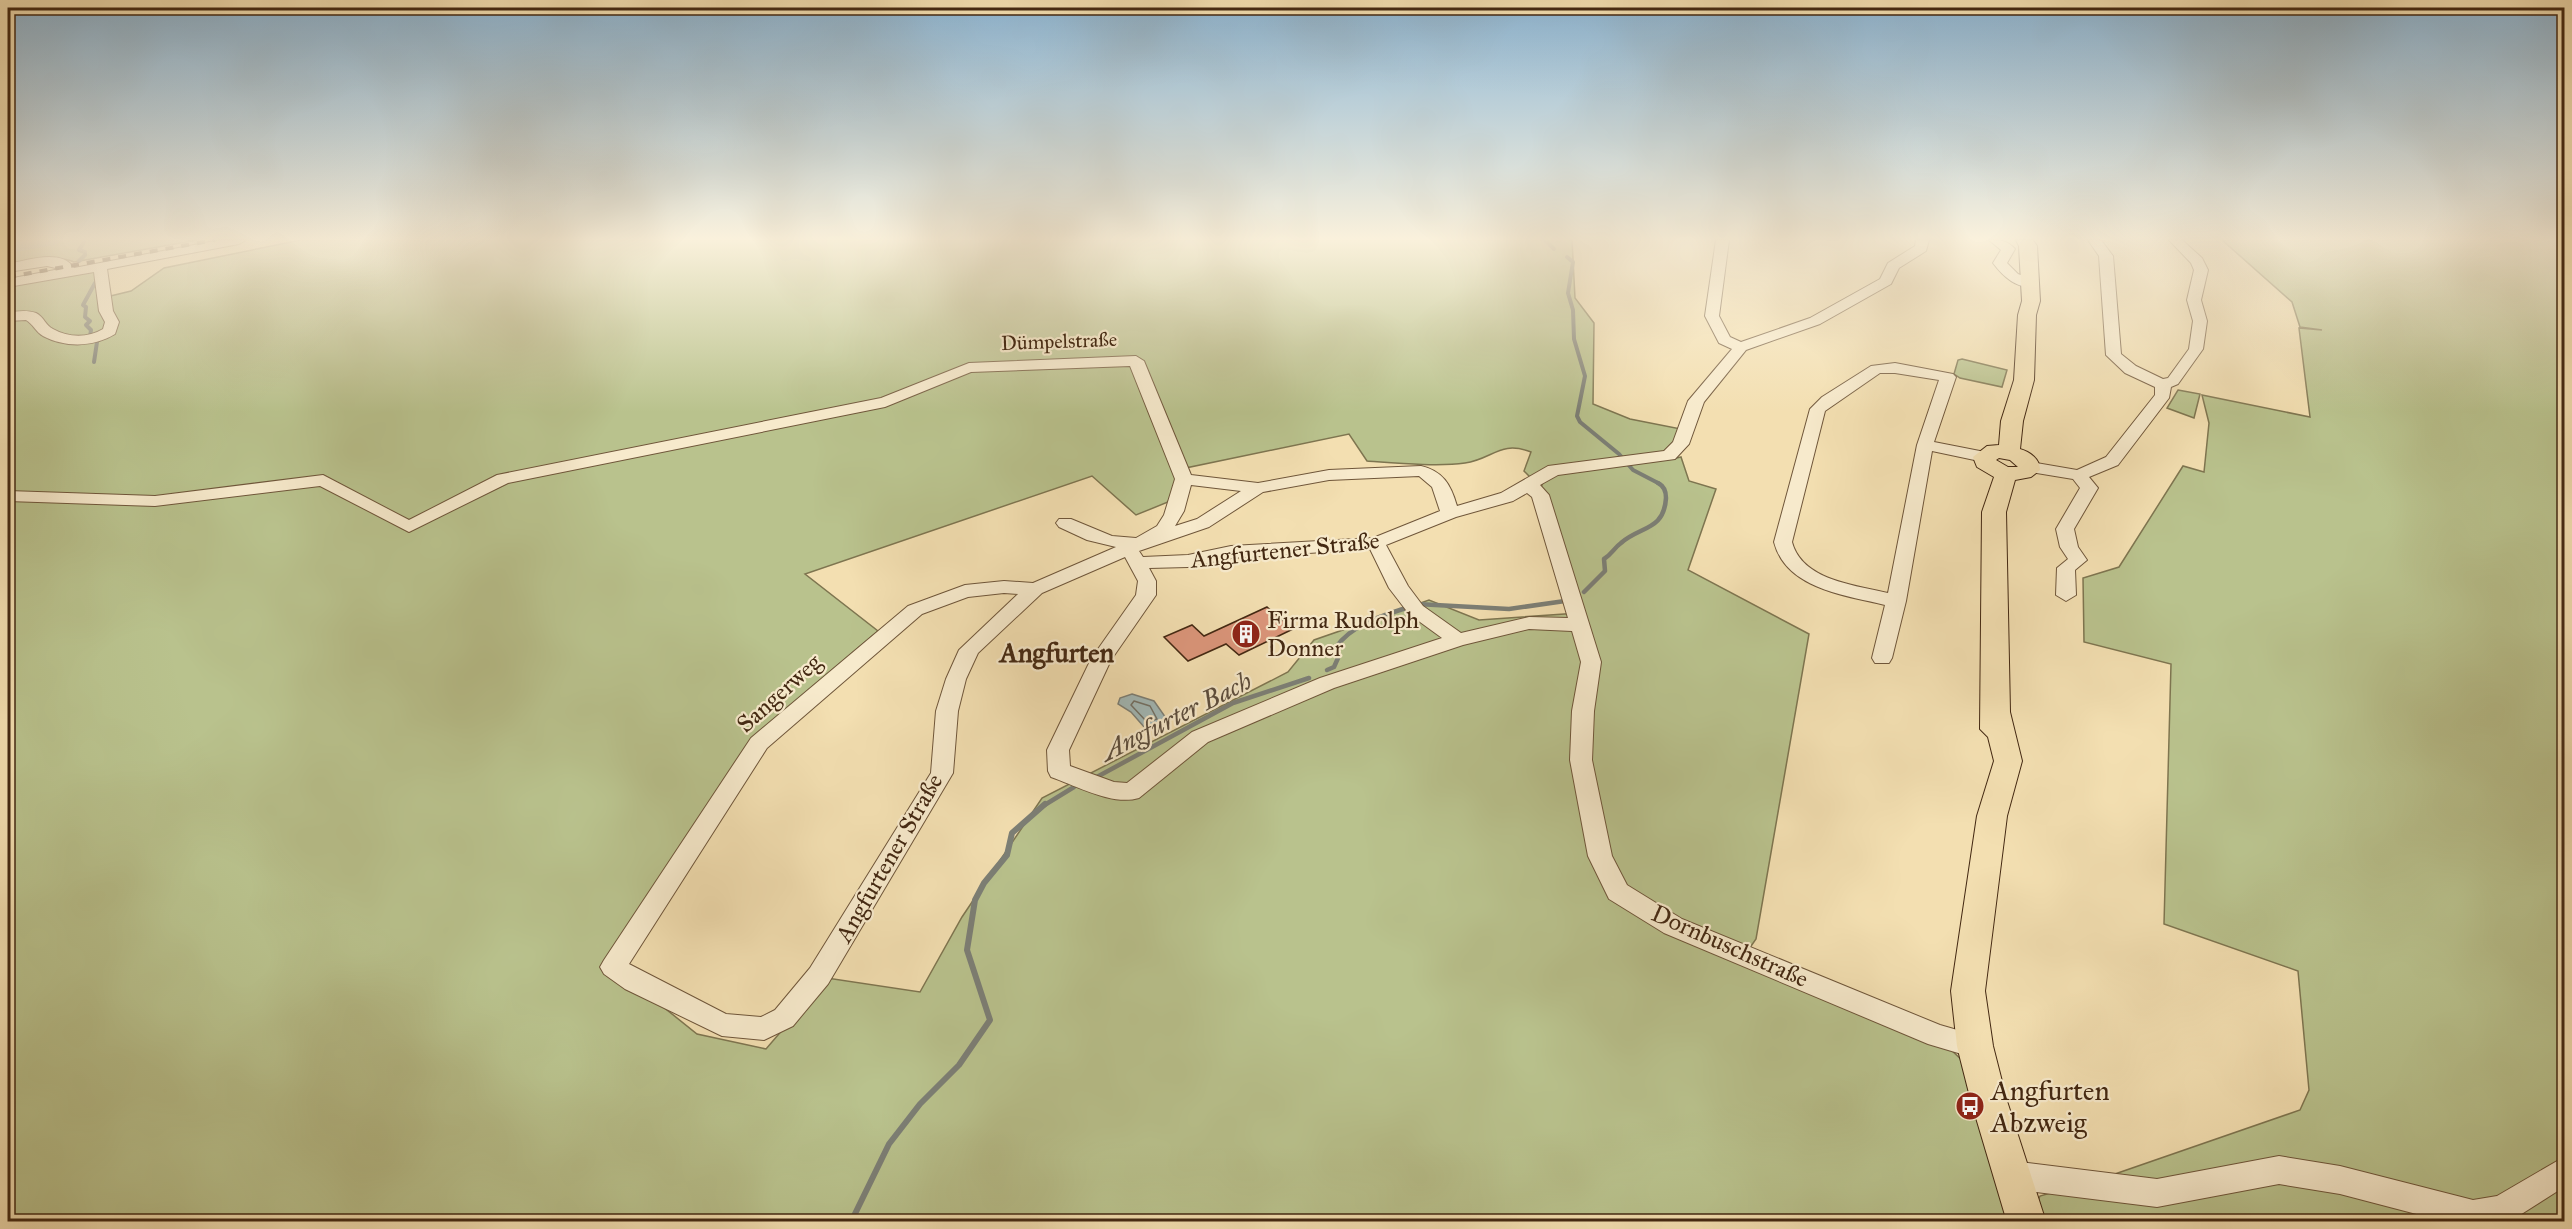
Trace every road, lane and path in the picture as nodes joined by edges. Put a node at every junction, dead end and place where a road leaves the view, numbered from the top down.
1 (104, 297) edge
2 (1714, 297) edge
3 (1857, 297) edge
4 (2031, 297) edge
5 (2109, 297) edge
6 (2195, 297) edge
7 (8, 317) edge
8 (1741, 347) junction
9 (2163, 385) junction
10 (1925, 445) junction
11 (1984, 457) joint
12 (2015, 464) junction
13 (2079, 475) junction
14 (1184, 479) junction
15 (1528, 484) junction
16 (1258, 488) junction
17 (8, 496) edge
18 (1450, 513) junction
19 (1065, 523) dead end
20 (1154, 538) junction
21 (1376, 543) junction
22 (1134, 557) junction
23 (1035, 589) junction
24 (2066, 595) dead end
25 (1896, 601) junction
26 (1580, 625) junction
27 (1458, 640) junction
28 (1882, 658) dead end
29 (613, 967) joint
30 (1975, 1046) junction
31 (2565, 1171) edge
32 (2012, 1175) junction
33 (2027, 1221) edge

1 - 7 street
2 - 8 street
3 - 8 street
4 - 12 main road
5 - 9 street
6 - 9 street
8 - 15 street, Angfurtener Straße
9 - 13 street
10 - 11 street
10 - 25 street
10 - 25 street
11 - 12 main road
12 - 13 street
12 - 30 main road
13 - 24 street
14 - 16 street
14 - 17 street, Dümpelstraße
14 - 20 street
15 - 18 street, Angfurtener Straße
15 - 26 street, Dornbuschstraße
16 - 18 street
16 - 20 street
18 - 21 street, Angfurtener Straße
19 - 20 street
20 - 22 street
21 - 22 street, Angfurtener Straße
21 - 27 street
22 - 23 street, Angfurtener Straße
22 - 27 street
23 - 29 street, Sangerweg
23 - 29 street, Angfurtener Straße
25 - 28 street
26 - 27 street
26 - 30 street, Dornbuschstraße
30 - 32 main road
31 - 32 street
32 - 33 main road

